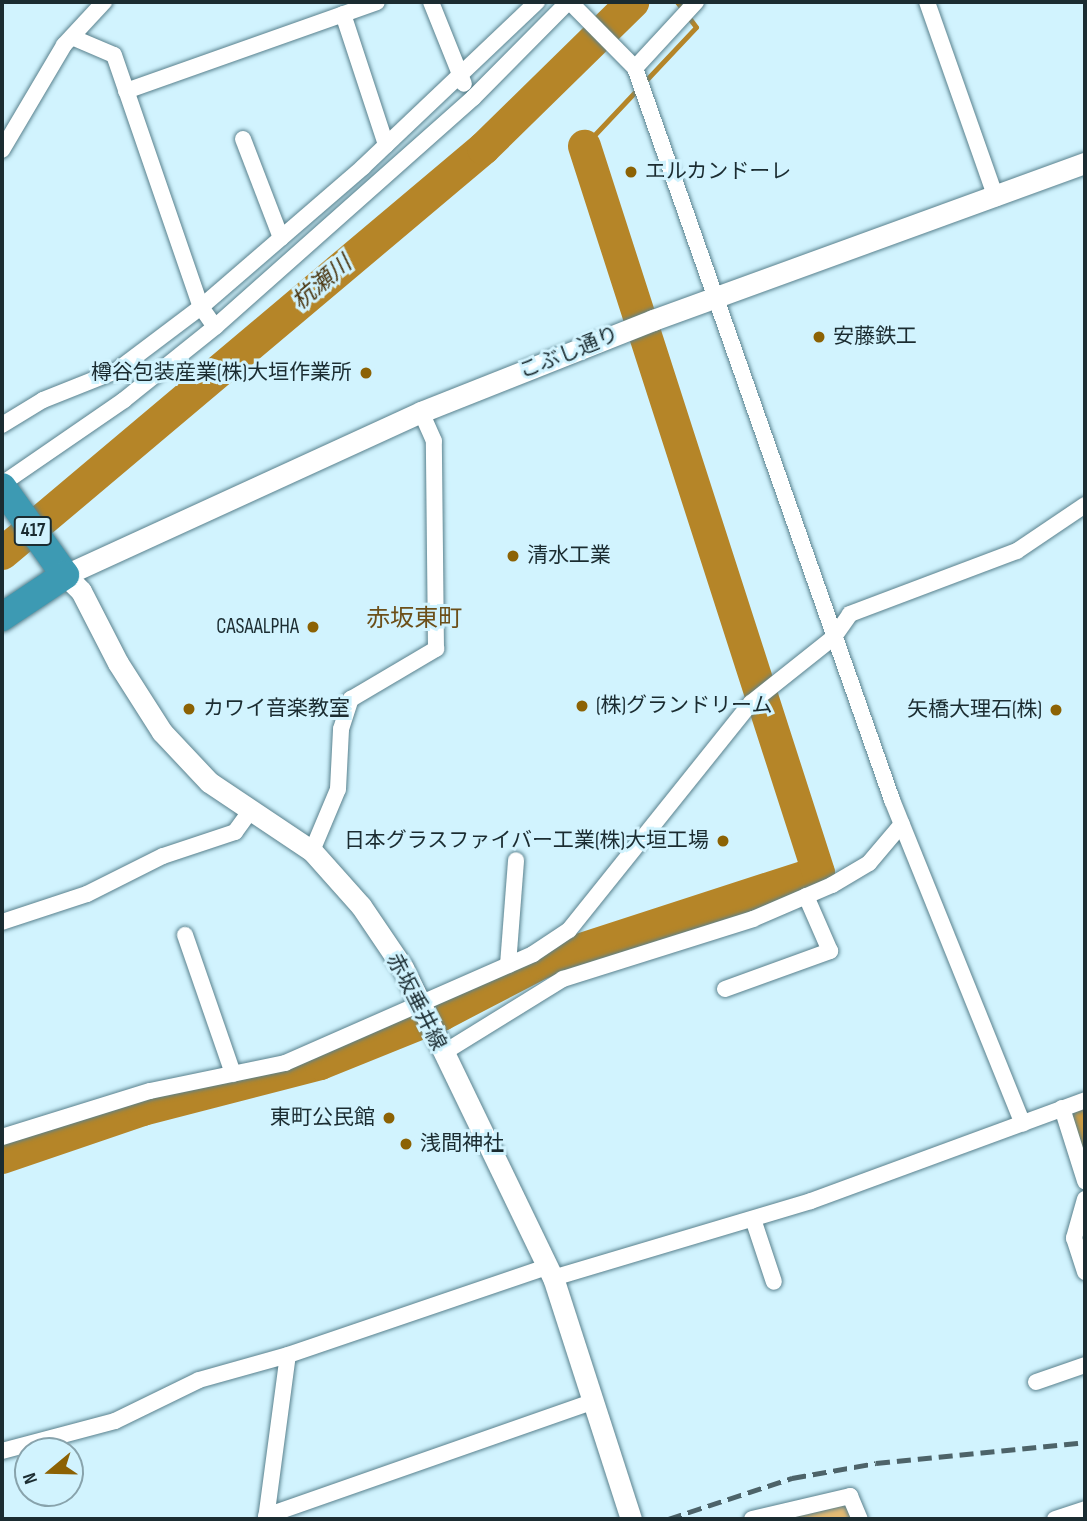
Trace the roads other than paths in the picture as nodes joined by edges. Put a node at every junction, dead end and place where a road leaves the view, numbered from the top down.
1 (104, 2) edge
2 (377, 2) edge
3 (431, 2) edge
4 (537, 2) edge
5 (927, 2) edge
6 (571, 4) edge
7 (689, 9) edge
8 (343, 14) junction
9 (74, 37) junction
10 (637, 75) junction
11 (460, 77) junction
12 (126, 91) junction
13 (473, 98) junction
14 (243, 139) dead end
15 (386, 145) junction
16 (2, 150) edge
17 (1085, 163) edge
18 (996, 198) junction
19 (281, 238) junction
20 (717, 297) junction
21 (201, 307) junction
22 (215, 327) junction
23 (421, 412) junction
24 (2, 425) edge
25 (2, 485) edge
26 (1085, 505) edge
27 (65, 575) junction
28 (2, 617) edge
29 (834, 637) junction
30 (251, 810) junction
31 (902, 824) junction
32 (312, 851) junction
33 (516, 860) dead end
34 (806, 896) junction
35 (2, 922) edge
36 (185, 936) dead end
37 (508, 965) junction
38 (725, 989) dead end
39 (425, 1015) junction
40 (443, 1054) junction
41 (233, 1073) junction
42 (1085, 1100) edge
43 (1062, 1108) junction
44 (1023, 1124) junction
45 (2, 1137) edge
46 (1085, 1181) edge
47 (1085, 1199) edge
48 (754, 1219) junction
49 (1085, 1272) edge
50 (550, 1273) junction
51 (774, 1282) dead end
52 (288, 1355) junction
53 (1085, 1365) edge
54 (1037, 1382) dead end
55 (592, 1402) junction
56 (2, 1451) edge
57 (1085, 1509) edge
58 (266, 1518) edge
59 (631, 1519) edge
60 (752, 1519) edge
61 (860, 1519) edge
62 (1055, 1519) edge

1 - 9 street
2 - 8 street
3 - 11 street
4 - 11 street
5 - 18 street
6 - 10 street
6 - 13 street
7 - 10 street
8 - 12 street
8 - 15 street
9 - 12 street
9 - 16 street
10 - 20 street
11 - 13 street
11 - 15 street
12 - 21 street
13 - 22 street
14 - 19 street
15 - 19 street
17 - 18 street, こぶし通り
18 - 20 street, こぶし通り
19 - 21 street
20 - 23 street, こぶし通り
20 - 29 street
21 - 22 street
21 - 24 street
22 - 25 street
23 - 27 street, こぶし通り
23 - 32 street
25 - 27 highway, 417
26 - 29 street
27 - 28 highway, 417
27 - 30 street, 赤坂垂井線
29 - 31 street
29 - 37 street
30 - 32 street, 赤坂垂井線
30 - 35 street
31 - 34 street
31 - 44 street
32 - 39 street, 赤坂垂井線
33 - 37 street
34 - 38 street
34 - 40 street
36 - 41 street
37 - 39 street
39 - 40 street, 赤坂垂井線
39 - 41 street
40 - 50 street, 赤坂垂井線
41 - 45 street
42 - 43 street
43 - 44 street
43 - 46 street
44 - 48 street
47 - 49 street
48 - 50 street
48 - 51 street
50 - 52 street
50 - 55 street, 赤坂垂井線
52 - 56 street
52 - 58 street
53 - 54 street
55 - 58 street
55 - 59 street, 赤坂垂井線
57 - 62 street
60 - 61 street

